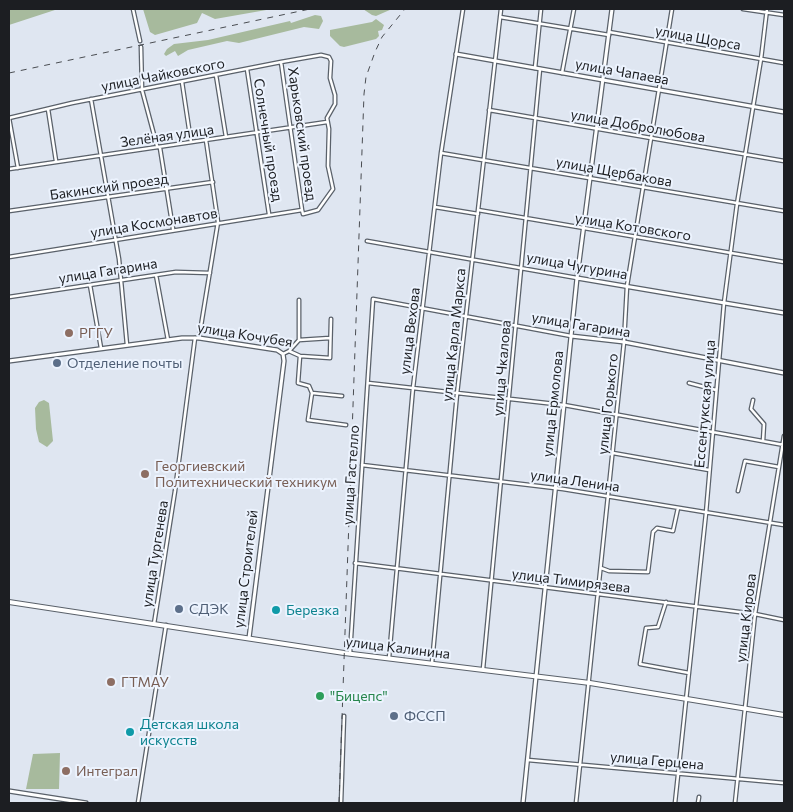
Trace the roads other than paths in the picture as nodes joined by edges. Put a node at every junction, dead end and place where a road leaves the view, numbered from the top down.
1 (133, 9) edge
2 (463, 9) edge
3 (501, 9) edge
4 (541, 9) edge
5 (574, 9) edge
6 (612, 9) edge
7 (672, 9) edge
8 (743, 9) edge
9 (766, 11) edge
10 (784, 15) edge
11 (500, 17) junction
12 (540, 22) junction
13 (571, 28) junction
14 (609, 33) junction
15 (140, 41) dead end
16 (667, 42) junction
17 (141, 47) dead end
18 (456, 54) junction
19 (761, 59) junction
20 (281, 62) junction
21 (495, 62) junction
22 (784, 63) edge
23 (535, 68) junction
24 (540, 69) junction
25 (247, 70) junction
26 (562, 73) junction
27 (216, 75) junction
28 (602, 81) junction
29 (182, 82) junction
30 (142, 90) junction
31 (659, 90) junction
32 (91, 99) junction
33 (753, 107) junction
34 (48, 108) junction
35 (489, 110) junction
36 (784, 112) edge
37 (9, 118) edge
38 (536, 118) junction
39 (327, 122) junction
40 (291, 127) junction
41 (595, 129) junction
42 (256, 132) junction
43 (226, 137) junction
44 (651, 138) junction
45 (206, 140) junction
46 (191, 142) junction
47 (160, 148) junction
48 (441, 153) junction
49 (101, 155) junction
50 (745, 155) junction
51 (484, 161) junction
52 (56, 162) junction
53 (784, 162) edge
54 (18, 168) junction
55 (531, 168) junction
56 (9, 169) edge
57 (590, 179) junction
58 (213, 182) junction
59 (167, 188) junction
60 (643, 188) junction
61 (108, 197) junction
62 (737, 204) junction
63 (434, 207) junction
64 (302, 210) junction
65 (9, 211) edge
66 (478, 212) junction
67 (784, 212) edge
68 (269, 214) junction
69 (526, 219) junction
70 (218, 222) junction
71 (173, 229) junction
72 (583, 229) junction
73 (635, 238) junction
74 (114, 240) junction
75 (367, 241) dead end
76 (429, 252) junction
77 (730, 254) junction
78 (9, 257) edge
79 (472, 259) junction
80 (784, 262) edge
81 (522, 268) junction
82 (210, 273) junction
83 (156, 275) junction
84 (577, 278) junction
85 (121, 280) junction
86 (90, 285) junction
87 (627, 286) junction
88 (9, 297) edge
89 (373, 299) joint
90 (299, 300) dead end
91 (724, 303) junction
92 (423, 308) junction
93 (784, 313) edge
94 (466, 316) junction
95 (331, 319) dead end
96 (516, 326) junction
97 (571, 336) junction
98 (197, 338) junction
99 (330, 338) junction
100 (168, 340) junction
101 (299, 340) junction
102 (624, 342) junction
103 (127, 345) junction
104 (101, 348) junction
105 (289, 351) junction
106 (283, 354) junction
107 (300, 356) junction
108 (9, 360) edge
109 (719, 361) junction
110 (784, 373) edge
111 (368, 383) junction
112 (689, 383) dead end
113 (413, 388) junction
114 (716, 390) junction
115 (312, 393) junction
116 (457, 394) junction
117 (342, 396) dead end
118 (509, 399) junction
119 (753, 400) dead end
120 (564, 405) junction
121 (617, 414) junction
122 (346, 425) dead end
123 (712, 432) junction
124 (784, 436) edge
125 (763, 441) junction
126 (784, 445) edge
127 (613, 453) junction
128 (362, 465) junction
129 (779, 467) junction
130 (406, 470) junction
131 (709, 470) junction
132 (450, 476) junction
133 (502, 481) junction
134 (556, 488) junction
135 (738, 491) dead end
136 (608, 496) junction
137 (678, 508) junction
138 (706, 513) junction
139 (770, 523) junction
140 (784, 525) edge
141 (355, 563) junction
142 (601, 568) junction
143 (396, 570) junction
144 (440, 575) junction
145 (490, 582) junction
146 (546, 588) junction
147 (598, 594) junction
148 (9, 602) edge
149 (666, 602) junction
150 (695, 606) junction
151 (755, 614) junction
152 (784, 620) edge
153 (154, 624) junction
154 (166, 625) junction
155 (249, 638) junction
156 (350, 653) junction
157 (388, 658) junction
158 (432, 664) junction
159 (483, 669) junction
160 (689, 673) junction
161 (537, 676) junction
162 (590, 683) junction
163 (686, 700) junction
164 (745, 709) junction
165 (784, 715) edge
166 (344, 716) dead end
167 (528, 760) junction
168 (580, 764) junction
169 (678, 773) junction
170 (737, 778) junction
171 (784, 783) edge
172 (9, 791) edge
173 (699, 796) dead end
174 (58, 801) edge
175 (86, 803) edge
176 (138, 803) edge
177 (341, 803) edge
178 (523, 803) edge
179 (576, 803) edge
180 (675, 803) edge
181 (698, 803) edge
182 (735, 803) edge

1 - 15 street
2 - 18 street, улица Вехова
3 - 11 street, улица Карла Маркса
4 - 12 street
5 - 13 street
6 - 14 street, улица Ермолова
7 - 16 street, улица Горького
8 - 9 street
9 - 10 street
9 - 19 street, Ессентукская улица
11 - 12 street, улица Щорса
11 - 21 street, улица Карла Маркса
12 - 13 street, улица Щорса
12 - 23 street
13 - 14 street, улица Щорса
13 - 26 street
14 - 16 street, улица Щорса
14 - 28 street, улица Ермолова
16 - 19 street, улица Щорса
16 - 31 street, улица Горького
17 - 30 street
18 - 21 street, улица Чапаева
18 - 48 street, улица Вехова
19 - 22 street, улица Щорса
19 - 33 street, Ессентукская улица
20 - 25 street, улица Чайковского
20 - 39 street, улица Чайковского
20 - 40 street, Харьковский проезд
21 - 23 street, улица Чапаева
21 - 35 street, улица Карла Маркса
23 - 24 street, улица Чапаева
24 - 26 street, улица Чапаева
24 - 38 street, улица Чкалова
25 - 27 street, улица Чайковского
25 - 42 street, Солнечный проезд
26 - 28 street, улица Чапаева
27 - 29 street, улица Чайковского
27 - 43 street
28 - 31 street, улица Чапаева
28 - 41 street, улица Ермолова
29 - 30 street, улица Чайковского
29 - 46 street
30 - 32 street, улица Чайковского
30 - 47 street
31 - 33 street, улица Чапаева
31 - 44 street, улица Горького
32 - 34 street, улица Чайковского
32 - 49 street
33 - 36 street, улица Чапаева
33 - 50 street, Ессентукская улица
34 - 37 street, улица Чайковского
34 - 52 street
35 - 38 street, улица Добролюбова
35 - 51 street, улица Карла Маркса
37 - 54 street
38 - 41 street, улица Добролюбова
38 - 55 street, улица Чкалова
39 - 40 street, Зелёная улица
39 - 64 street
40 - 42 street, Зелёная улица
40 - 64 street, Харьковский проезд
41 - 44 street, улица Добролюбова
41 - 57 street, улица Ермолова
42 - 43 street, Зелёная улица
42 - 68 street, Солнечный проезд
43 - 45 street, Зелёная улица
44 - 50 street, улица Добролюбова
44 - 60 street, улица Горького
45 - 46 street, Зелёная улица
45 - 58 street, улица Тургенева
46 - 47 street, Зелёная улица
47 - 49 street, Зелёная улица
47 - 59 street
48 - 51 street, улица Щербакова
48 - 63 street, улица Вехова
49 - 52 street, Зелёная улица
49 - 61 street
50 - 53 street, улица Добролюбова
50 - 62 street, Ессентукская улица
51 - 55 street, улица Щербакова
51 - 66 street, улица Карла Маркса
52 - 54 street, Зелёная улица
54 - 56 street, Зелёная улица
55 - 57 street, улица Щербакова
55 - 69 street, улица Чкалова
57 - 60 street, улица Щербакова
57 - 72 street, улица Ермолова
58 - 59 street, Бакинский проезд
58 - 70 street, улица Тургенева
59 - 61 street, Бакинский проезд
59 - 71 street
60 - 62 street, улица Щербакова
60 - 73 street, улица Горького
61 - 65 street, Бакинский проезд
61 - 74 street
62 - 67 street, улица Щербакова
62 - 77 street, Ессентукская улица
63 - 66 street, улица Котовского
63 - 76 street, улица Вехова
64 - 68 street, улица Космонавтов
66 - 69 street, улица Котовского
66 - 79 street, улица Карла Маркса
68 - 70 street, улица Космонавтов
69 - 72 street, улица Котовского
69 - 81 street, улица Чкалова
70 - 71 street, улица Космонавтов
70 - 82 street, улица Тургенева
71 - 74 street, улица Космонавтов
72 - 73 street, улица Котовского
72 - 84 street, улица Ермолова
73 - 77 street, улица Котовского
73 - 87 street, улица Горького
74 - 78 street, улица Космонавтов
74 - 85 street
75 - 76 street, улица Чугурина
76 - 79 street, улица Чугурина
76 - 92 street, улица Вехова
77 - 80 street, улица Котовского
77 - 91 street, Ессентукская улица
79 - 81 street, улица Чугурина
79 - 94 street, улица Карла Маркса
81 - 84 street, улица Чугурина
81 - 96 street, улица Чкалова
82 - 83 street, улица Гагарина
82 - 98 street, улица Тургенева
83 - 85 street, улица Гагарина
83 - 100 street
84 - 87 street, улица Чугурина
84 - 97 street, улица Ермолова
85 - 86 street, улица Гагарина
85 - 103 street
86 - 88 street, улица Гагарина
86 - 104 street
87 - 91 street, улица Чугурина
87 - 102 street, улица Горького
89 - 92 street, улица Гагарина
89 - 111 street, улица Гастелло
90 - 101 street
91 - 93 street, улица Чугурина
91 - 109 street, Ессентукская улица
92 - 94 street, улица Гагарина
92 - 113 street, улица Вехова
94 - 96 street, улица Гагарина
94 - 116 street, улица Карла Маркса
95 - 99 street
96 - 97 street, улица Гагарина
96 - 118 street, улица Чкалова
97 - 102 street, улица Гагарина
97 - 120 street, улица Ермолова
98 - 100 street, улица Кочубея
98 - 106 street, улица Кочубея
98 - 153 street, улица Тургенева
99 - 101 street
99 - 107 street, улица Кочубея
100 - 103 street, улица Кочубея
101 - 105 street
102 - 109 street, улица Гагарина
102 - 121 street, улица Горького
103 - 104 street, улица Кочубея
104 - 108 street, улица Кочубея
105 - 106 street, улица Кочубея
105 - 107 street, улица Кочубея
106 - 155 street, улица Строителей
107 - 115 street
109 - 110 street, улица Гагарина
109 - 114 street, Ессентукская улица
111 - 113 street
111 - 128 street, улица Гастелло
112 - 114 street
113 - 116 street
113 - 130 street, улица Вехова
114 - 123 street, Ессентукская улица
115 - 117 street
115 - 122 street
116 - 118 street
116 - 132 street, улица Карла Маркса
118 - 120 street
118 - 133 street, улица Чкалова
119 - 125 street
120 - 121 street
120 - 134 street, улица Ермолова
121 - 123 street
121 - 127 street, улица Горького
123 - 125 street
123 - 131 street, Ессентукская улица
124 - 126 street, улица Кирова
125 - 126 street
126 - 129 street, улица Кирова
127 - 131 street
127 - 136 street, улица Горького
128 - 130 street, улица Ленина
128 - 141 street, улица Гастелло
129 - 135 street
129 - 139 street, улица Кирова
130 - 132 street, улица Ленина
130 - 143 street, улица Вехова
131 - 138 street, Ессентукская улица
132 - 133 street, улица Ленина
132 - 144 street, улица Карла Маркса
133 - 134 street, улица Ленина
133 - 145 street, улица Чкалова
134 - 136 street, улица Ленина
134 - 146 street, улица Ермолова
136 - 137 street, улица Ленина
136 - 142 street, улица Горького
137 - 138 street, улица Ленина
137 - 142 street
138 - 139 street, улица Ленина
138 - 150 street, Ессентукская улица
139 - 140 street, улица Ленина
139 - 151 street, улица Кирова
141 - 143 street, улица Тимирязева
141 - 156 street, улица Гастелло
142 - 147 street, улица Горького
143 - 144 street, улица Тимирязева
143 - 157 street, улица Вехова
144 - 145 street, улица Тимирязева
144 - 158 street, улица Карла Маркса
145 - 146 street, улица Тимирязева
145 - 159 street, улица Чкалова
146 - 147 street, улица Тимирязева
146 - 161 street, улица Ермолова
147 - 149 street, улица Тимирязева
147 - 162 street, улица Горького
148 - 153 main road, улица Калинина
149 - 150 street, улица Тимирязева
149 - 160 street
150 - 151 street, улица Тимирязева
150 - 160 street, Ессентукская улица
151 - 152 street, улица Тимирязева
151 - 164 street, улица Кирова
153 - 154 main road, улица Калинина
154 - 155 main road, улица Калинина
154 - 176 street
155 - 156 main road, улица Калинина
156 - 157 main road, улица Калинина
157 - 158 main road, улица Калинина
158 - 159 main road, улица Калинина
159 - 161 main road, улица Калинина
160 - 163 street, Ессентукская улица
161 - 162 main road, улица Калинина
161 - 167 street, улица Ермолова
162 - 163 main road, улица Калинина
162 - 168 street, улица Горького
163 - 164 main road, улица Калинина
163 - 169 street, Ессентукская улица
164 - 165 main road, улица Калинина
164 - 170 street, улица Кирова
166 - 177 street
167 - 168 street, улица Герцена
167 - 178 street, улица Ермолова
168 - 169 street, улица Герцена
168 - 179 street, улица Горького
169 - 170 street, улица Герцена
169 - 180 street, Ессентукская улица
170 - 171 street, улица Герцена
170 - 182 street, улица Кирова
172 - 174 street
173 - 181 street
174 - 175 street

